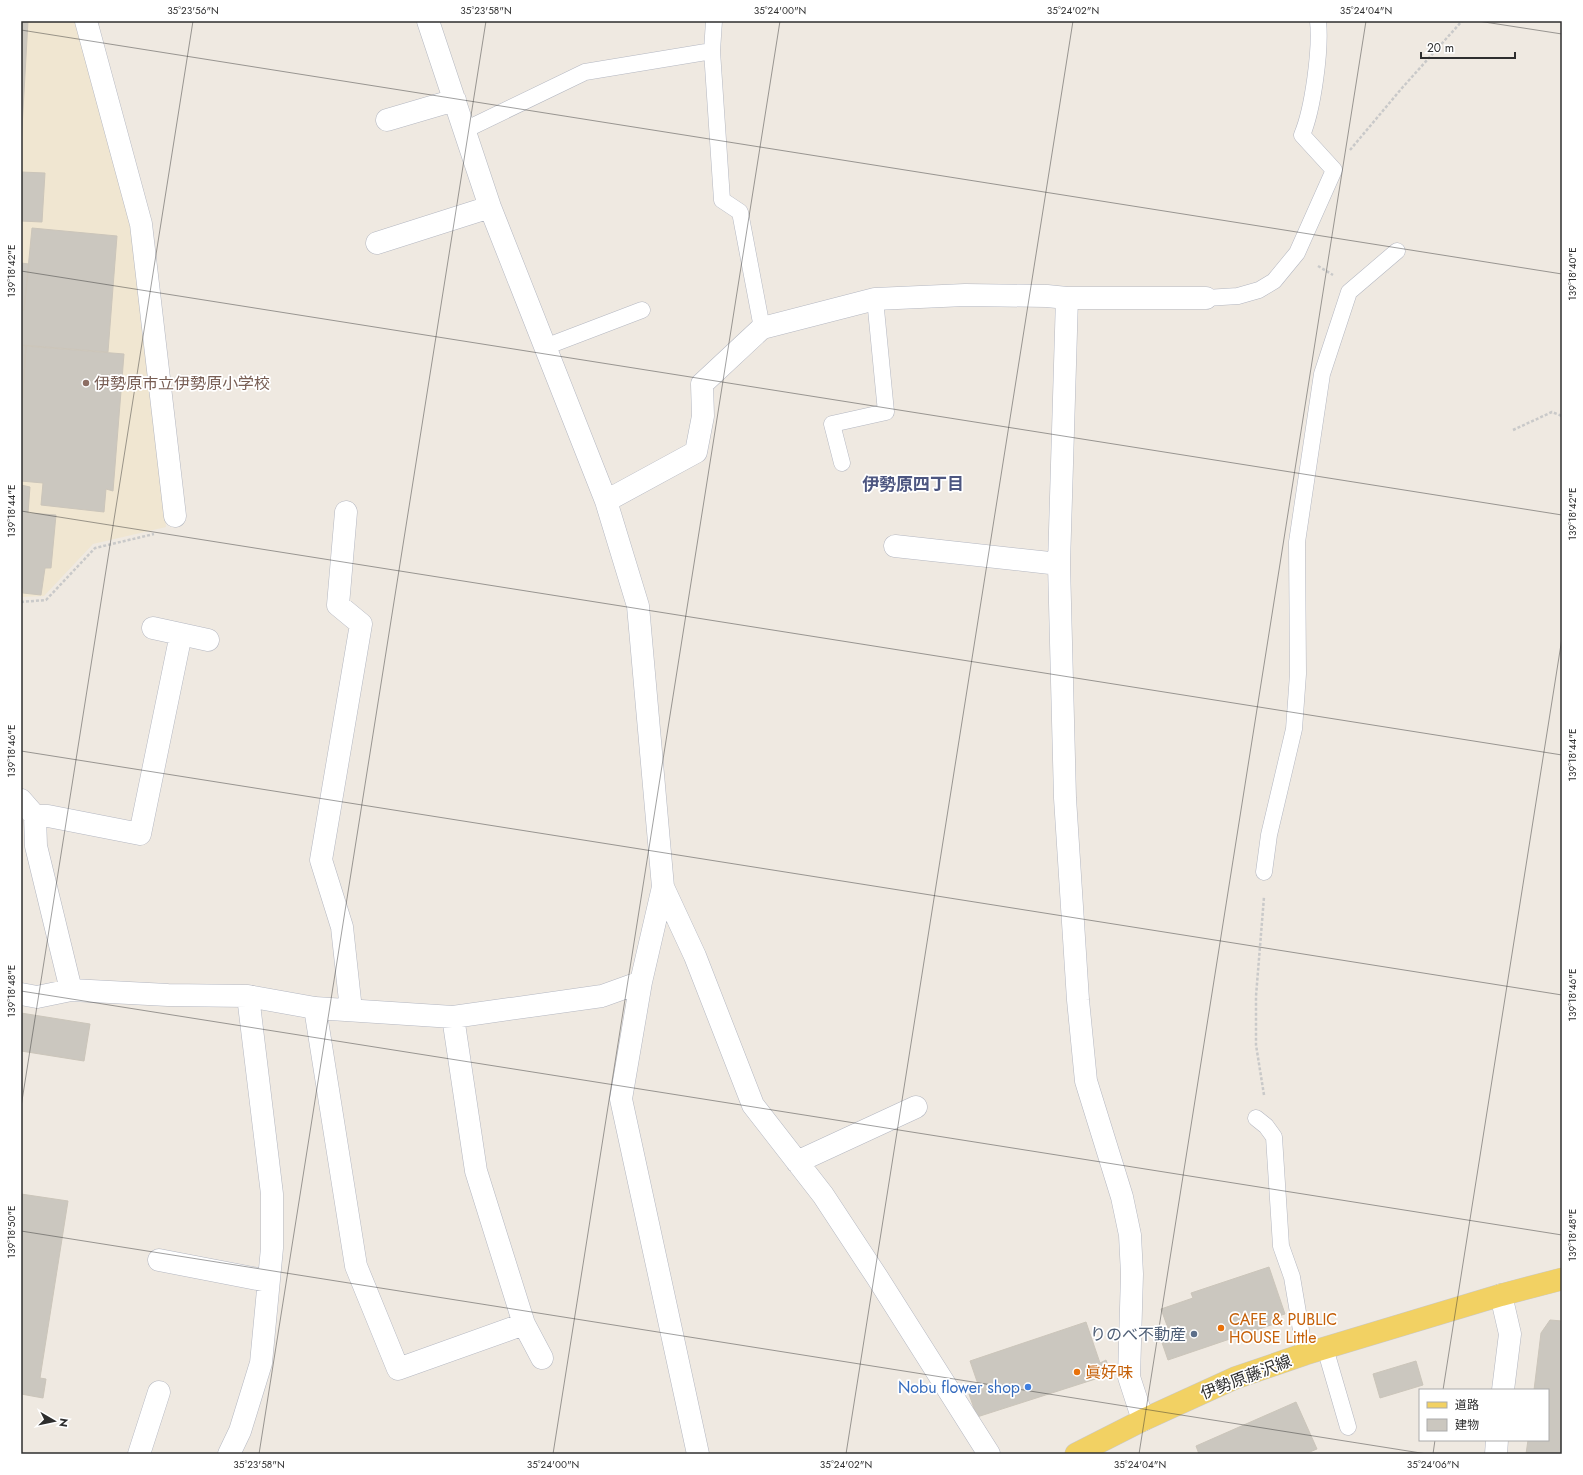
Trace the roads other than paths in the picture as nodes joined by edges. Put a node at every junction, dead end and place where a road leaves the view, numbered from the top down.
1 (86, 21) edge
2 (428, 21) edge
3 (714, 21) edge
4 (1318, 21) edge
5 (712, 51) junction
6 (455, 100) junction
7 (387, 120) dead end
8 (465, 130) junction
9 (490, 208) junction
10 (378, 243) dead end
11 (1397, 251) dead end
12 (1067, 298) junction
13 (1206, 298) joint
14 (874, 299) junction
15 (642, 310) dead end
16 (762, 328) junction
17 (545, 347) junction
18 (842, 463) dead end
19 (606, 501) junction
20 (346, 512) dead end
21 (175, 516) road end
22 (895, 546) dead end
23 (1059, 564) junction
24 (153, 628) dead end
25 (181, 634) junction
26 (208, 640) dead end
27 (28, 808) edge
28 (1264, 872) road end
29 (662, 887) junction
30 (641, 982) junction
31 (71, 990) junction
32 (21, 994) edge
33 (248, 996) junction
34 (315, 1008) junction
35 (351, 1010) junction
36 (453, 1017) junction
37 (916, 1107) dead end
38 (1261, 1122) road end
39 (797, 1162) junction
40 (159, 1260) dead end
41 (1562, 1279) edge
42 (268, 1281) junction
43 (1502, 1295) junction
44 (524, 1324) junction
45 (1315, 1351) junction
46 (542, 1358) dead end
47 (1503, 1389) edge
48 (159, 1392) dead end
49 (1143, 1420) junction
50 (1348, 1427) dead end
51 (1497, 1441) edge
52 (139, 1454) edge
53 (229, 1454) edge
54 (698, 1454) edge
55 (989, 1454) edge
56 (1076, 1454) edge
57 (1496, 1454) edge

1 - 21 street
2 - 6 street
3 - 5 lane
4 - 13 lane
5 - 8 lane
5 - 16 lane
6 - 7 street
6 - 8 street
8 - 9 street
9 - 10 street
9 - 17 street
11 - 28 lane
12 - 13 street
12 - 14 street
12 - 23 street
14 - 16 street
14 - 18 lane
15 - 17 lane
16 - 19 street
17 - 19 street
19 - 29 street
20 - 35 street
22 - 23 street
23 - 49 street
24 - 25 street
25 - 26 street
25 - 27 street
27 - 31 street
29 - 30 street
29 - 39 street
30 - 36 street
30 - 54 street
31 - 32 street
31 - 33 street
33 - 34 street
33 - 42 street
34 - 35 street
34 - 44 street
35 - 36 street
36 - 44 street
37 - 39 street
38 - 45 lane
39 - 55 street
40 - 42 street
41 - 43 main road, 伊勢原藤沢線
42 - 53 street
43 - 45 main road, 伊勢原藤沢線
43 - 47 street
44 - 46 street
45 - 49 main road, 伊勢原藤沢線
45 - 50 lane
48 - 52 street
49 - 56 main road, 伊勢原藤沢線
51 - 57 street

